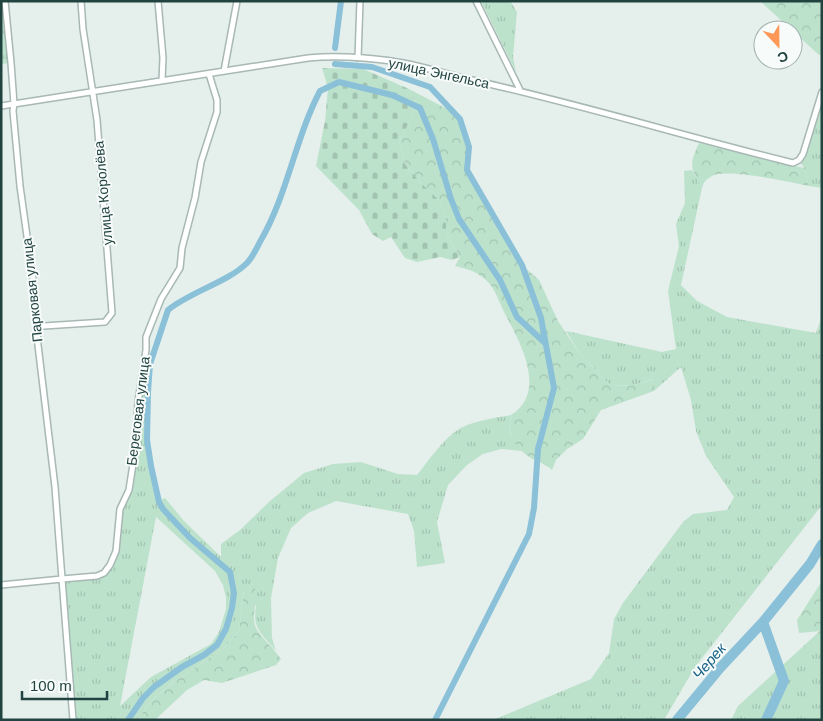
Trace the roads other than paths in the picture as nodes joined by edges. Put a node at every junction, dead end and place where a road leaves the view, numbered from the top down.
1 (5, 1) edge
2 (81, 1) edge
3 (158, 1) edge
4 (237, 1) edge
5 (360, 1) edge
6 (476, 1) edge
7 (358, 58) junction
8 (224, 71) junction
9 (209, 74) junction
10 (162, 80) junction
11 (520, 90) junction
12 (92, 91) junction
13 (822, 92) edge
14 (14, 104) junction
15 (1, 106) edge
16 (37, 323) junction
17 (44, 326) junction
18 (37, 334) junction
19 (62, 579) junction
20 (1, 585) edge
21 (73, 720) edge

1 - 14 street, Парковая улица
2 - 12 street, улица Королёва
3 - 10 street
4 - 8 street
5 - 7 street
6 - 11 street
7 - 8 street, улица Энгельса
7 - 11 street, улица Энгельса
8 - 9 street, улица Энгельса
9 - 10 street, улица Энгельса
9 - 19 street, Береговая улица
10 - 12 street, улица Энгельса
11 - 13 street, улица Энгельса
12 - 14 street, улица Энгельса
12 - 17 street, улица Королёва
14 - 15 street, улица Энгельса
14 - 16 street, Парковая улица
16 - 17 street
16 - 18 street, Парковая улица
17 - 18 street
18 - 19 street, Парковая улица
19 - 20 street
19 - 21 street

